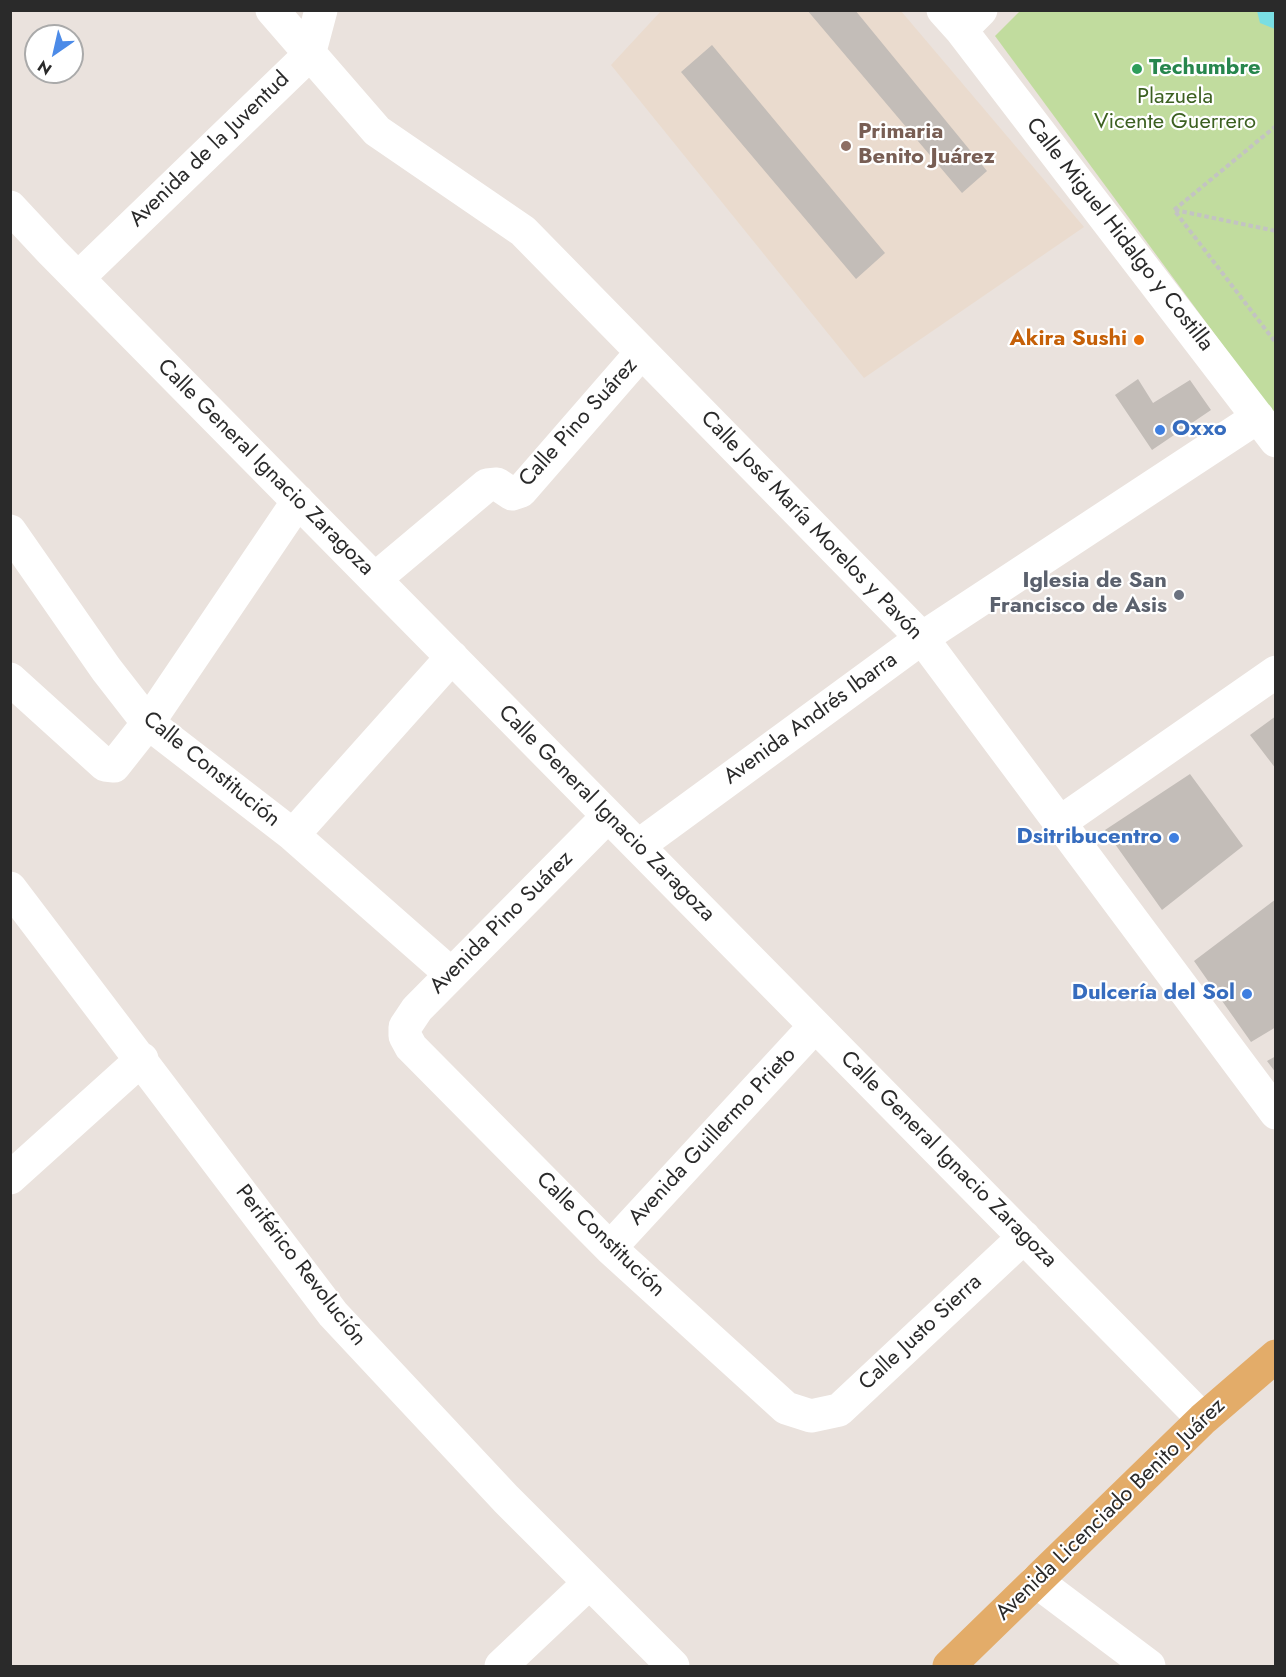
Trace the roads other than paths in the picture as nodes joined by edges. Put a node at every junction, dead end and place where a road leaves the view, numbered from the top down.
1 (272, 10) edge
2 (321, 10) edge
3 (962, 17) edge
4 (309, 54) junction
5 (15, 221) edge
6 (78, 278) junction
7 (641, 353) junction
8 (1267, 429) edge
9 (298, 501) junction
10 (10, 531) edge
11 (375, 579) junction
12 (922, 638) junction
13 (452, 657) junction
14 (1275, 672) edge
15 (10, 679) edge
16 (148, 723) junction
17 (608, 816) junction
18 (1059, 822) junction
19 (293, 835) junction
20 (638, 846) junction
21 (10, 888) edge
22 (451, 974) junction
23 (815, 1026) junction
24 (405, 1036) joint
25 (142, 1059) junction
26 (1275, 1113) edge
27 (10, 1178) edge
28 (1024, 1237) junction
29 (610, 1248) junction
30 (1275, 1356) edge
31 (811, 1416) joint
32 (1203, 1419) junction
33 (1036, 1581) junction
34 (588, 1584) junction
35 (501, 1666) edge
36 (673, 1666) edge
37 (949, 1666) edge
38 (1149, 1666) edge

1 - 4 street, Calle José María Morelos y Pavón
2 - 4 street, Avenida de la Juventud
3 - 8 street, Calle Miguel Hidalgo y Costilla
4 - 6 street, Avenida de la Juventud
4 - 7 street, Calle José María Morelos y Pavón
5 - 6 street, Calle General Ignacio Zaragoza
6 - 9 street, Calle General Ignacio Zaragoza
7 - 11 street, Calle Pino Suárez
7 - 12 street, Calle José María Morelos y Pavón
8 - 12 street, Avenida Andrés Ibarra
9 - 11 street, Calle General Ignacio Zaragoza
9 - 16 street
10 - 16 street, Calle Constitución
11 - 13 street, Calle General Ignacio Zaragoza
12 - 18 street, Calle José María Morelos y Pavón
12 - 20 street, Avenida Andrés Ibarra
13 - 17 street, Calle General Ignacio Zaragoza
13 - 19 street
14 - 18 street
15 - 16 street
16 - 19 street, Calle Constitución
17 - 20 street, Calle General Ignacio Zaragoza
17 - 22 street, Avenida Pino Suárez
18 - 26 street, Calle José María Morelos y Pavón
19 - 22 street, Calle Constitución
20 - 23 street, Calle General Ignacio Zaragoza
21 - 25 street, Periférico Revolución
22 - 24 street, Avenida Pino Suárez
23 - 28 street, Calle General Ignacio Zaragoza
23 - 29 street, Avenida Guillermo Prieto
24 - 29 street, Calle Constitución
25 - 27 street
25 - 34 street, Periférico Revolución
28 - 31 street, Calle Justo Sierra
28 - 32 street, Calle General Ignacio Zaragoza
29 - 31 street, Calle Constitución
30 - 32 main road, Avenida Licenciado Benito Juárez
32 - 33 main road, Avenida Licenciado Benito Juárez
33 - 37 main road, Avenida Licenciado Benito Juárez
33 - 38 street
34 - 35 street
34 - 36 street, Periférico Revolución

